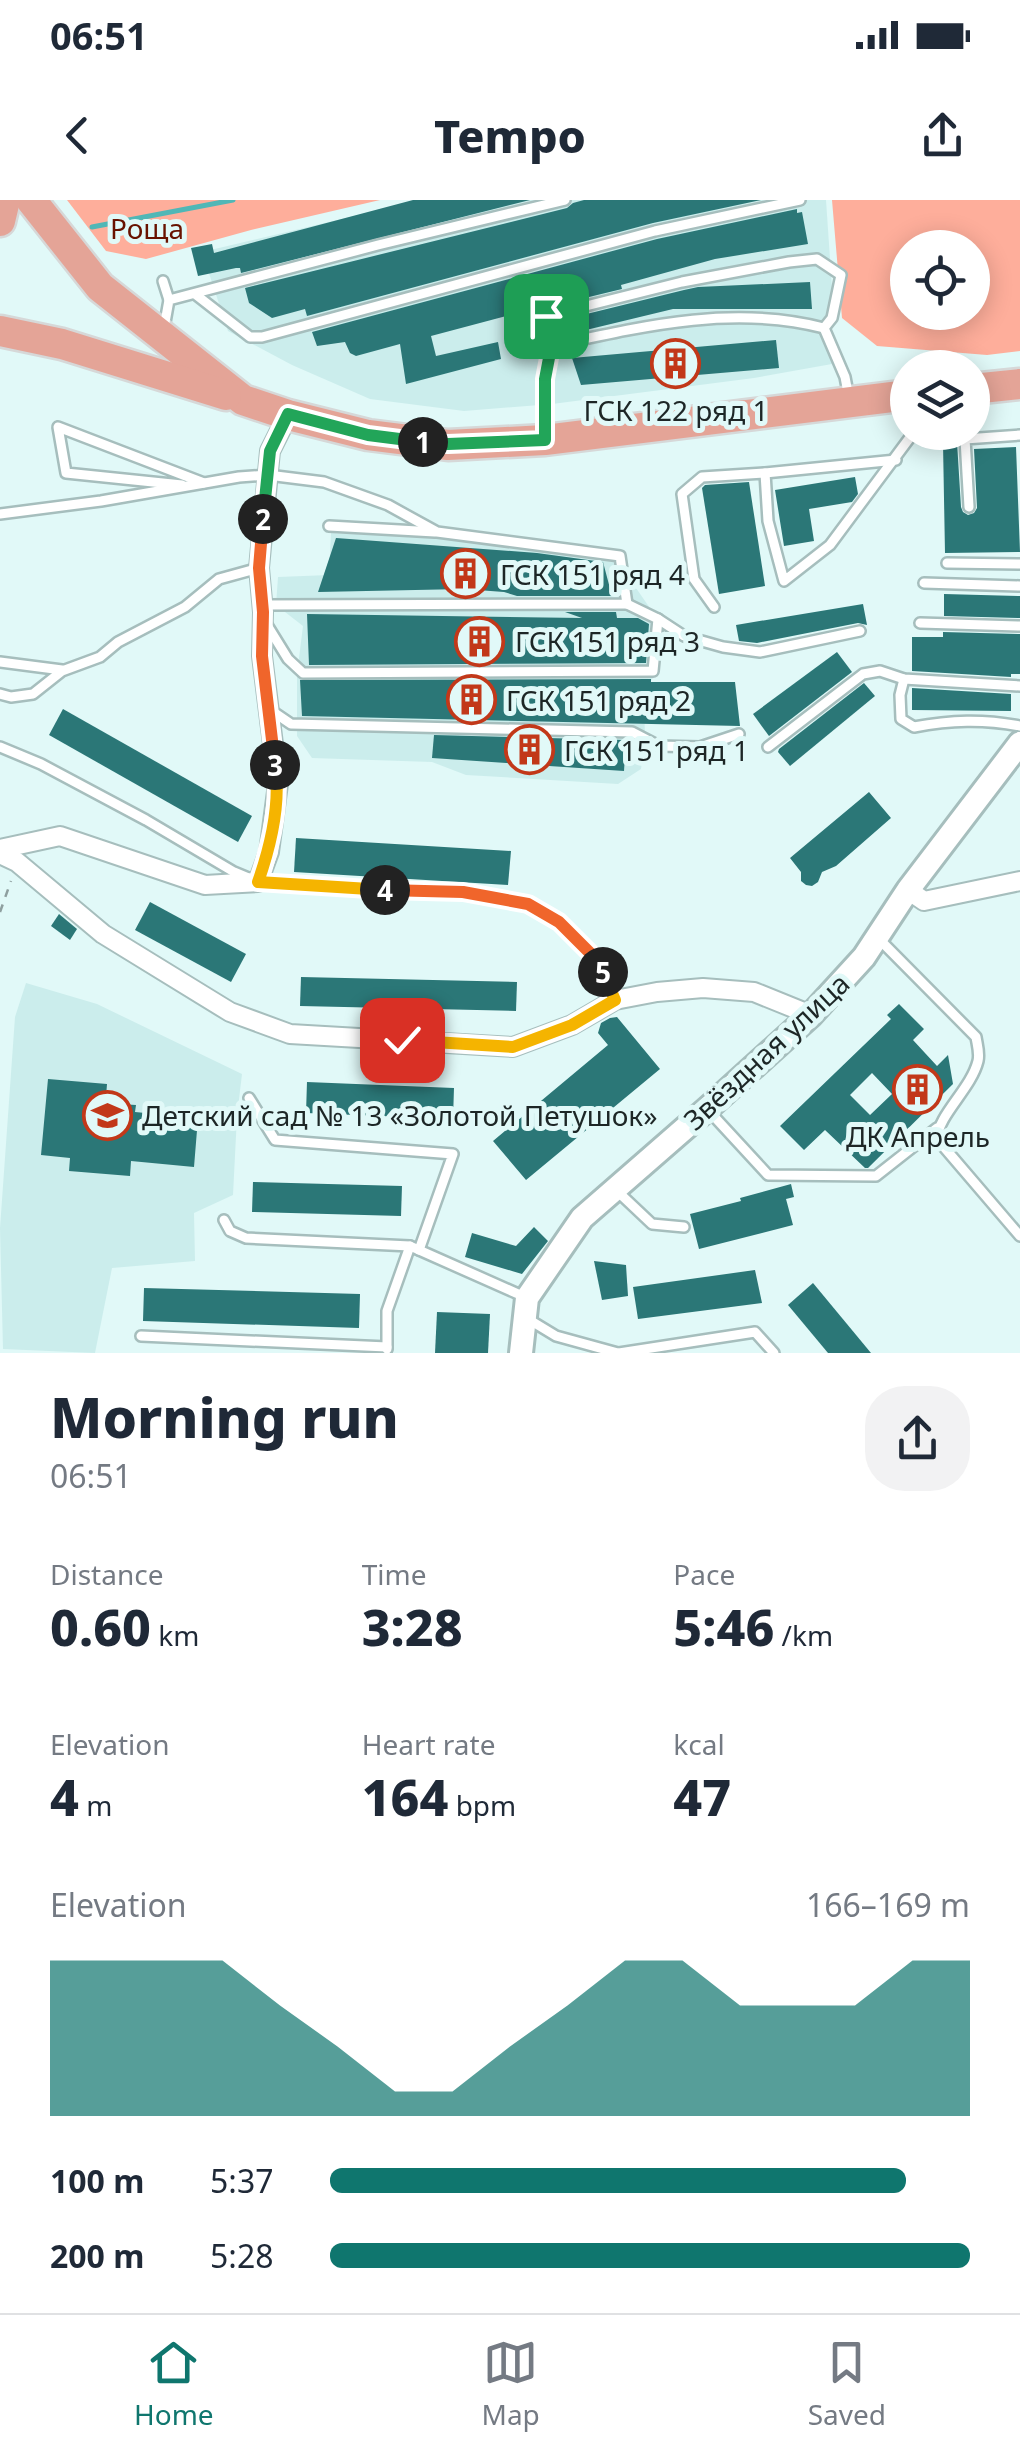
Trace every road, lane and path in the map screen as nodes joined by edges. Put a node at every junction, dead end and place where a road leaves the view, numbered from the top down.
1 (5, 200) edge
2 (31, 200) edge
3 (564, 200) edge
4 (800, 200) edge
5 (0, 221) edge
6 (163, 280) dead end
7 (195, 294) junction
8 (169, 300) junction
9 (824, 328) junction
10 (0, 331) edge
11 (163, 336) junction
12 (548, 348) junction
13 (1020, 384) edge
14 (990, 387) edge
15 (890, 398) edge
16 (244, 400) junction
17 (850, 401) junction
18 (288, 414) junction
19 (1020, 436) edge
20 (545, 440) junction
21 (902, 450) edge
22 (896, 460) junction
23 (765, 473) junction
24 (268, 475) junction
25 (206, 484) junction
26 (194, 486) junction
27 (970, 507) dead end
28 (0, 514) edge
29 (329, 526) dead end
30 (437, 532) junction
31 (947, 563) dead end
32 (1020, 564) edge
33 (259, 568) junction
34 (924, 582) dead end
35 (1020, 586) edge
36 (627, 604) junction
37 (714, 607) dead end
38 (262, 611) junction
39 (658, 619) junction
40 (920, 622) dead end
41 (1020, 626) edge
42 (860, 631) dead end
43 (0, 662) edge
44 (62, 670) junction
45 (904, 679) junction
46 (1020, 686) edge
47 (0, 694) edge
48 (267, 708) junction
49 (1020, 726) edge
50 (739, 734) dead end
51 (1020, 744) edge
52 (768, 746) dead end
53 (0, 747) edge
54 (6, 855) edge
55 (1020, 881) edge
56 (258, 882) junction
57 (908, 890) junction
58 (0, 912) edge
59 (878, 938) junction
60 (615, 1000) junction
61 (811, 1015) junction
62 (249, 1098) dead end
63 (707, 1109) junction
64 (938, 1128) junction
65 (614, 1188) junction
66 (224, 1220) dead end
67 (684, 1227) dead end
68 (1020, 1236) edge
69 (415, 1248) junction
70 (526, 1307) junction
71 (141, 1336) dead end
72 (387, 1350) edge
73 (521, 1353) edge
74 (619, 1353) edge
75 (774, 1353) edge

1 - 5 main road
2 - 11 main road
3 - 7 lane
4 - 7 lane
6 - 8 lane
7 - 8 lane
8 - 11 lane
9 - 12 lane
9 - 12 lane
9 - 17 lane
10 - 16 main road
11 - 16 main road
12 - 20 lane
13 - 14 main road
15 - 17 main road
16 - 18 main road
17 - 20 main road
18 - 20 main road
18 - 24 street
19 - 27 lane
21 - 22 lane
22 - 23 lane
22 - 23 lane
23 - 37 lane
24 - 25 lane
24 - 30 lane
24 - 33 street
25 - 26 lane
25 - 26 lane
26 - 28 lane
29 - 30 lane
30 - 36 lane
31 - 32 lane
33 - 38 street
33 - 44 lane
34 - 35 lane
36 - 38 lane
36 - 39 lane
38 - 39 lane
38 - 48 street
39 - 42 lane
40 - 41 lane
43 - 44 lane
44 - 47 lane
45 - 46 lane
45 - 49 lane
45 - 52 lane
48 - 50 lane
48 - 56 street
51 - 57 street, Звёздная улица
53 - 56 lane
54 - 56 street
54 - 58 path
54 - 60 street
55 - 57 street
56 - 60 lane
57 - 59 street, Звёздная улица
59 - 61 street, Звёздная улица
59 - 64 lane
60 - 61 street
61 - 63 street, Звёздная улица
62 - 69 lane
63 - 64 lane
63 - 65 street, Звёздная улица
64 - 68 lane
65 - 67 lane
65 - 70 street, Звёздная улица
66 - 69 lane
69 - 70 lane
69 - 72 lane
70 - 73 street, Звёздная улица
70 - 74 lane
71 - 72 lane
74 - 75 lane

